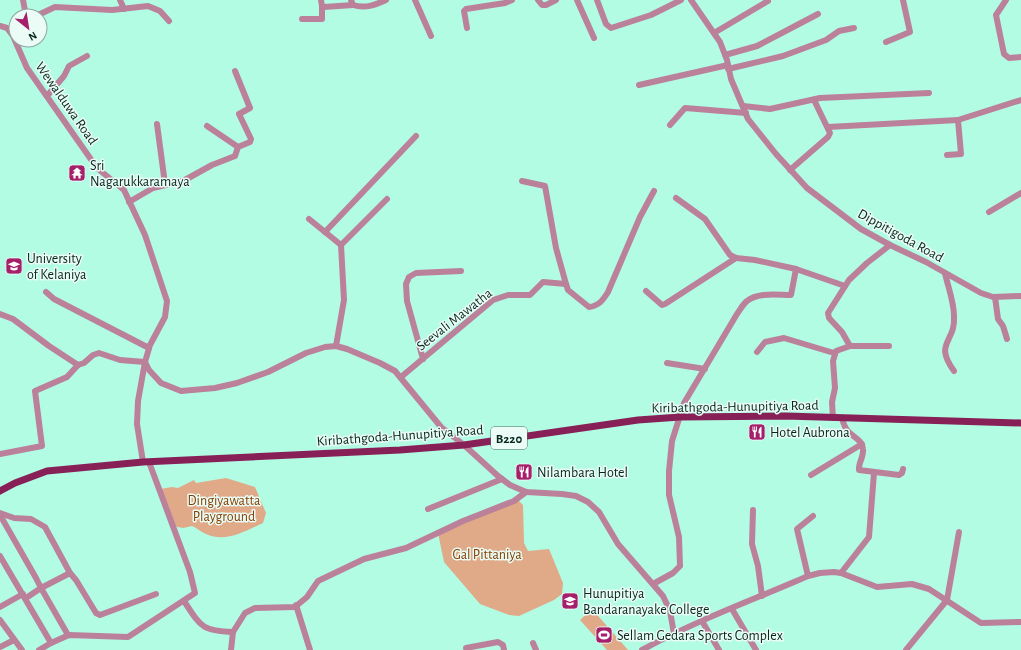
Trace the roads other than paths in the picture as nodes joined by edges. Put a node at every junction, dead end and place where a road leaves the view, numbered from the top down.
1 (120, 0) edge
2 (321, 0) edge
3 (386, 0) edge
4 (416, 0) edge
5 (512, 0) edge
6 (538, 0) edge
7 (556, 0) edge
8 (577, 0) edge
9 (597, 0) edge
10 (681, 0) edge
11 (691, 0) edge
12 (903, 0) edge
13 (1006, 0) edge
14 (768, 2) dead end
15 (352, 3) edge
16 (369, 3) edge
17 (322, 7) junction
18 (124, 9) junction
19 (48, 11) edge
20 (818, 14) dead end
21 (302, 19) dead end
22 (169, 21) dead end
23 (466, 28) dead end
24 (854, 28) dead end
25 (714, 33) junction
26 (430, 36) dead end
27 (594, 38) dead end
28 (886, 42) dead end
29 (20, 48) edge
30 (725, 55) junction
31 (87, 56) dead end
32 (1021, 57) edge
33 (728, 67) junction
34 (235, 71) dead end
35 (639, 85) dead end
36 (929, 93) dead end
37 (47, 96) junction
38 (814, 100) junction
39 (1021, 100) edge
40 (743, 106) junction
41 (746, 113) junction
42 (958, 120) junction
43 (157, 124) dead end
44 (670, 125) dead end
45 (207, 126) dead end
46 (828, 127) junction
47 (416, 136) dead end
48 (238, 147) junction
49 (947, 155) dead end
50 (790, 170) junction
51 (522, 181) dead end
52 (165, 184) junction
53 (654, 191) dead end
54 (1020, 194) edge
55 (676, 198) dead end
56 (387, 199) dead end
57 (129, 202) junction
58 (989, 212) dead end
59 (309, 219) dead end
60 (325, 232) junction
61 (341, 245) junction
62 (890, 246) junction
63 (736, 258) junction
64 (796, 269) junction
65 (461, 271) dead end
66 (945, 273) junction
67 (566, 284) junction
68 (845, 286) junction
69 (646, 291) dead end
70 (46, 292) dead end
71 (1021, 296) edge
72 (995, 297) junction
73 (0, 314) edge
74 (1008, 339) dead end
75 (336, 346) junction
76 (850, 346) junction
77 (889, 346) dead end
78 (149, 348) junction
79 (757, 352) dead end
80 (834, 354) junction
81 (423, 359) junction
82 (145, 362) junction
83 (667, 363) dead end
84 (78, 365) junction
85 (705, 369) junction
86 (954, 371) dead end
87 (401, 378) junction
88 (680, 417) junction
89 (833, 418) junction
90 (842, 418) junction
91 (1021, 423) edge
92 (862, 444) junction
93 (464, 445) junction
94 (0, 454) edge
95 (146, 462) junction
96 (903, 469) dead end
97 (874, 473) junction
98 (811, 475) dead end
99 (502, 479) junction
100 (0, 491) edge
101 (526, 492) junction
102 (428, 509) dead end
103 (753, 510) dead end
104 (0, 514) edge
105 (813, 516) dead end
106 (959, 532) dead end
107 (0, 556) edge
108 (841, 573) junction
109 (70, 574) junction
110 (808, 576) junction
111 (653, 584) junction
112 (41, 588) junction
113 (156, 594) dead end
114 (25, 596) junction
115 (762, 596) junction
116 (948, 600) junction
117 (184, 602) junction
118 (296, 605) junction
119 (0, 607) edge
120 (732, 609) junction
121 (0, 620) edge
122 (702, 621) junction
123 (1021, 622) edge
124 (233, 632) junction
125 (674, 634) junction
126 (68, 635) junction
127 (14, 640) junction
128 (51, 643) junction
129 (534, 643) dead end
130 (0, 647) edge
131 (466, 648) dead end
132 (22, 650) edge
133 (39, 650) edge
134 (231, 650) edge
135 (310, 650) edge
136 (504, 650) edge
137 (536, 650) edge
138 (642, 650) edge
139 (719, 650) edge
140 (756, 650) edge
141 (906, 650) edge

1 - 18 street
2 - 17 street
3 - 16 street
4 - 26 street
5 - 23 street
6 - 7 street
8 - 27 street
9 - 10 street
11 - 25 street, Dippitigoda Road
12 - 28 street
13 - 32 street
14 - 25 street
15 - 16 street
15 - 17 street
17 - 21 street
18 - 19 street
18 - 22 street
20 - 30 street
24 - 33 street
25 - 30 street, Dippitigoda Road
29 - 37 street, Wewalduwa Road
30 - 33 street, Dippitigoda Road
31 - 37 street
33 - 35 street
33 - 40 street, Dippitigoda Road
34 - 48 street
36 - 38 street
37 - 57 street, Wewalduwa Road
38 - 40 street
38 - 46 street
39 - 42 street
40 - 41 street, Dippitigoda Road
41 - 44 street
41 - 50 street, Dippitigoda Road
42 - 46 street
42 - 49 street
43 - 52 street
45 - 48 street
46 - 50 street
47 - 60 street
48 - 52 street
50 - 62 street, Dippitigoda Road
51 - 67 street
52 - 57 street
53 - 67 street
54 - 58 street
55 - 63 street
56 - 61 street
57 - 78 street, Wewalduwa Road
59 - 60 street
60 - 61 street
61 - 75 street
62 - 66 street, Dippitigoda Road
62 - 68 street
63 - 64 street
63 - 69 street
64 - 68 street
64 - 85 street
65 - 81 street
66 - 72 street, Dippitigoda Road
66 - 86 street
67 - 81 street, Seevali Mawatha
68 - 76 street
70 - 78 street
71 - 72 street, Dippitigoda Road
72 - 74 street
73 - 84 street
75 - 82 street
75 - 87 street
76 - 77 street
76 - 80 street
78 - 82 street, Wewalduwa Road
79 - 80 street
80 - 89 street
81 - 87 street, Seevali Mawatha
82 - 84 street
82 - 95 street, Wewalduwa Road
83 - 85 street
84 - 94 street
85 - 88 street
87 - 93 street
88 - 89 main road, Kiribathgoda-Hunupitiya Road / B220
88 - 93 main road, Kiribathgoda-Hunupitiya Road / B220
88 - 111 street
89 - 90 main road, Kiribathgoda-Hunupitiya Road / B220
90 - 91 main road, Kiribathgoda-Hunupitiya Road / B220
90 - 92 street
92 - 97 street
92 - 98 street
93 - 95 main road, Kiribathgoda-Hunupitiya Road / B220
93 - 99 street
95 - 100 main road, Kiribathgoda-Hunupitiya Road / B220
95 - 117 street, Wewalduwa Road
96 - 97 street
97 - 108 street
99 - 101 street
99 - 102 street
101 - 111 street
101 - 118 street
103 - 115 street
104 - 109 street
104 - 112 street
105 - 110 street
106 - 116 street
107 - 114 street
108 - 110 street
108 - 116 street
109 - 112 street
109 - 113 street
110 - 115 street
111 - 125 street
112 - 114 street
112 - 126 street
114 - 119 street
114 - 128 street
115 - 120 street
116 - 123 street
116 - 141 street
117 - 124 street
117 - 126 street
118 - 124 street
118 - 135 street
120 - 122 street
120 - 140 street
121 - 127 street
122 - 125 street
122 - 139 street
124 - 134 street
125 - 138 street
126 - 128 street
127 - 130 street
127 - 132 street
128 - 133 street
129 - 137 street
131 - 136 street

